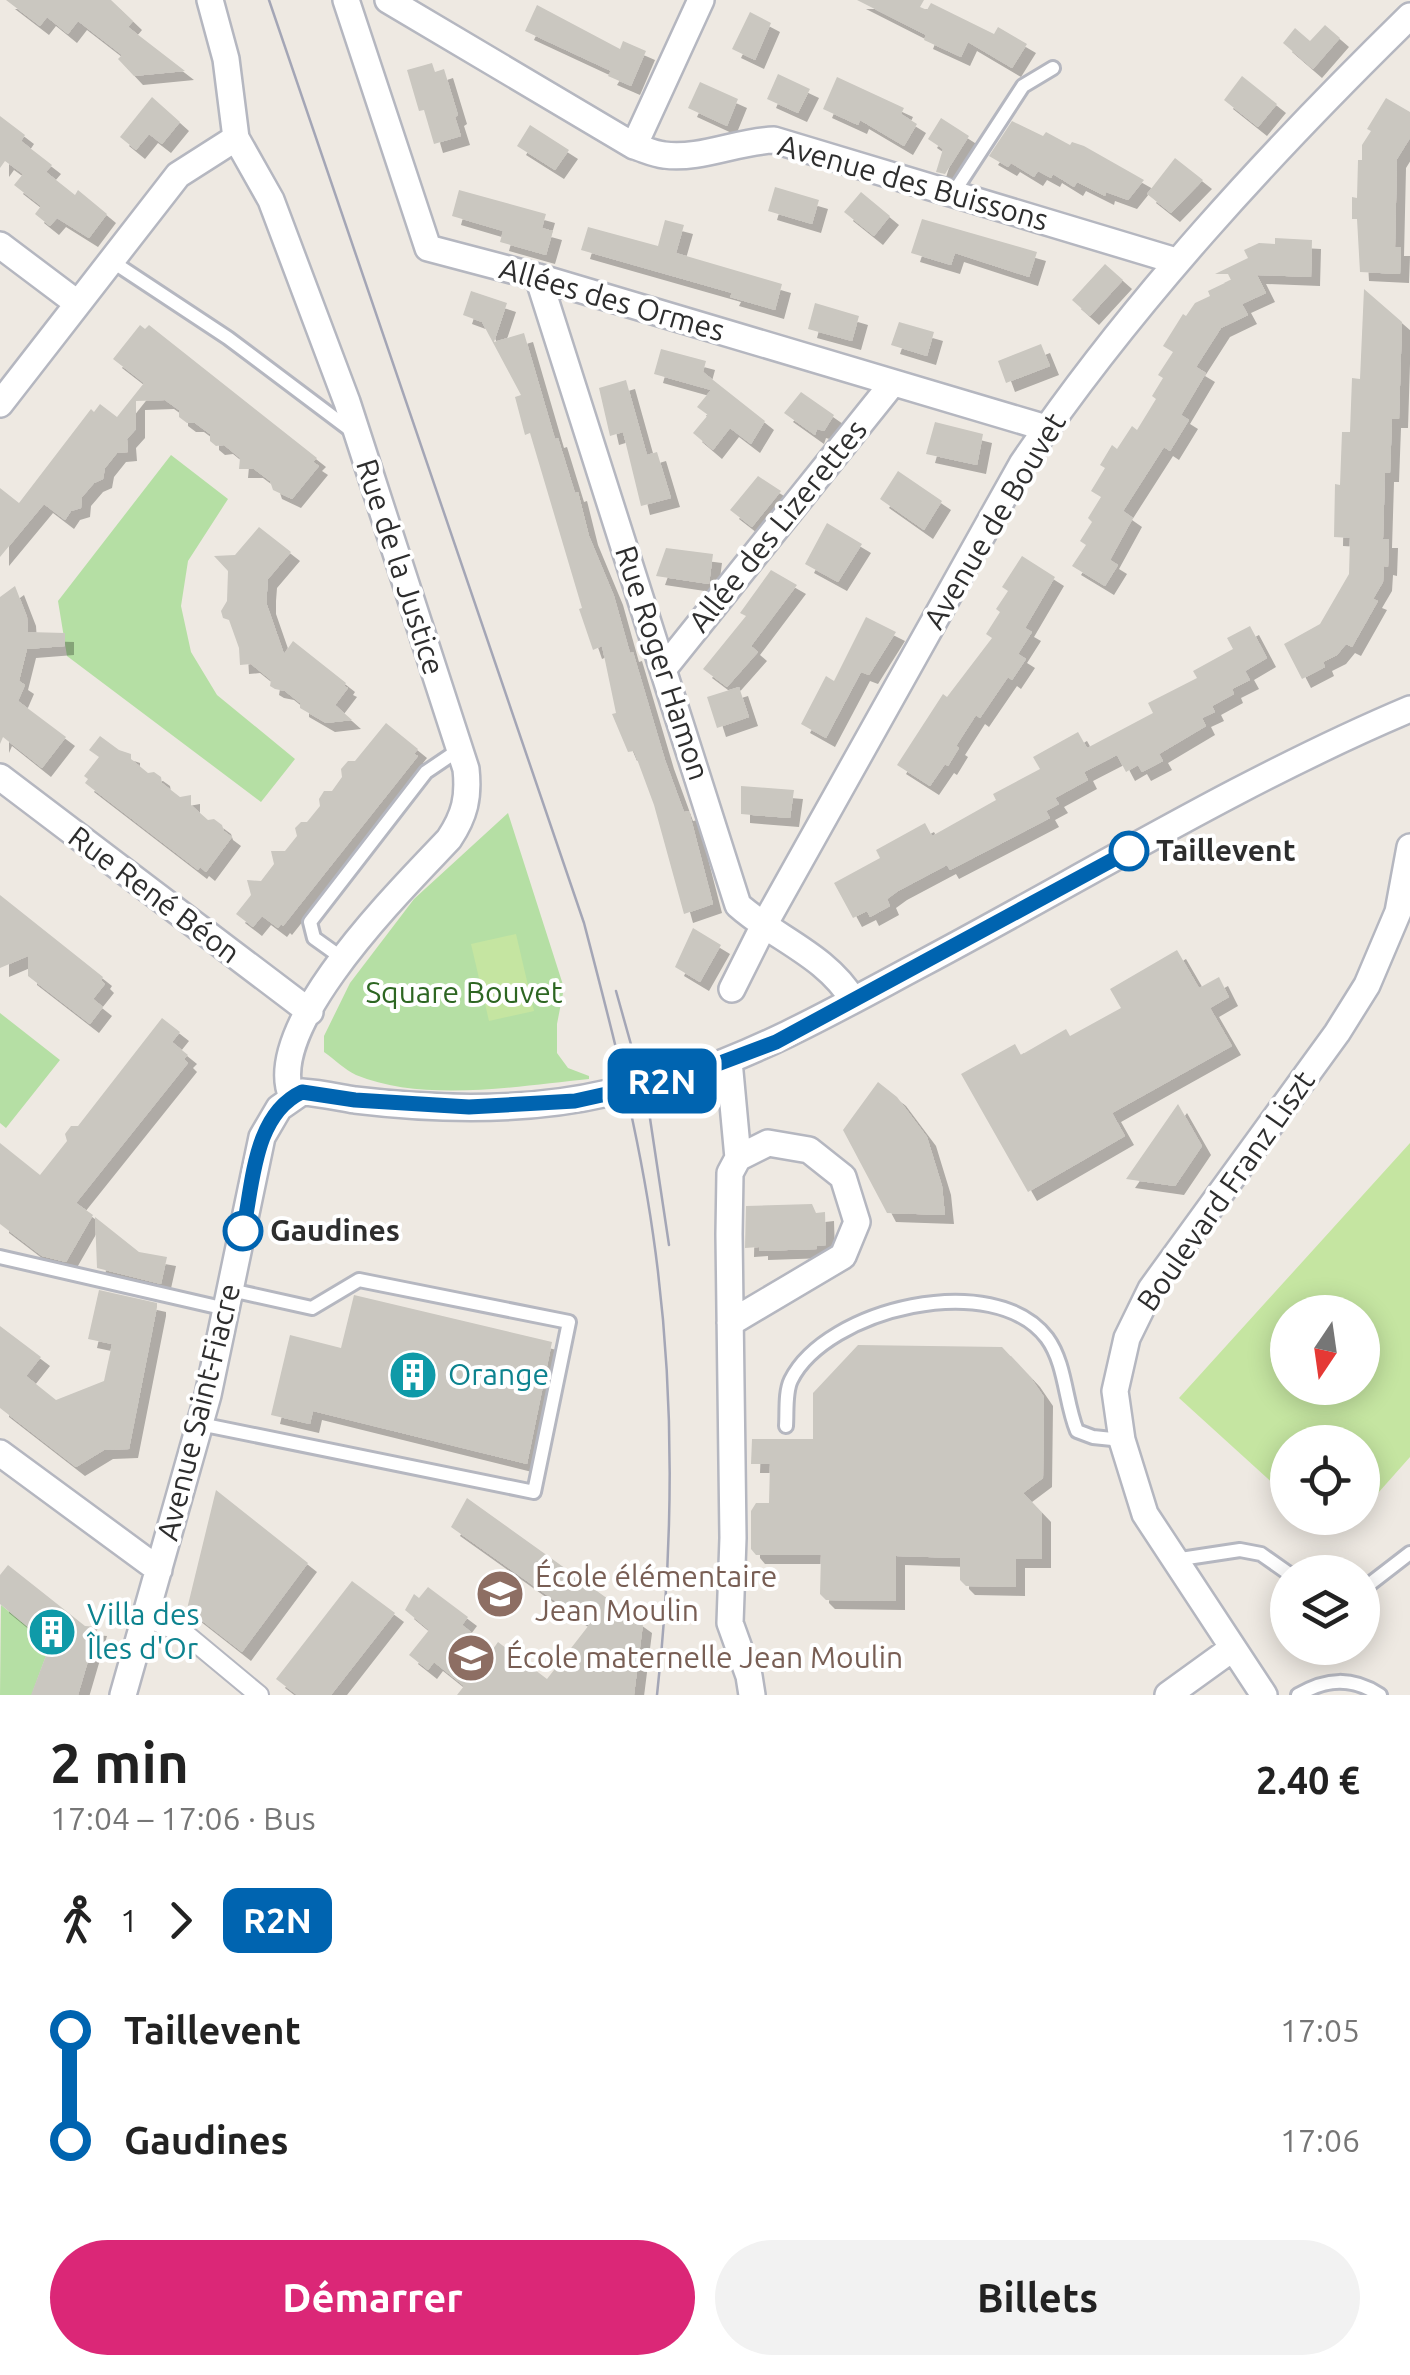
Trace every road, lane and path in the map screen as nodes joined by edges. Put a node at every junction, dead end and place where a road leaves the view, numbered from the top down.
1 (210, 0) edge
2 (346, 0) edge
3 (388, 0) edge
4 (702, 0) edge
5 (1410, 16) edge
6 (1053, 68) dead end
7 (236, 138) junction
8 (634, 146) junction
9 (952, 196) junction
10 (0, 246) edge
11 (110, 260) junction
12 (1176, 260) junction
13 (538, 277) junction
14 (76, 303) junction
15 (892, 384) junction
16 (0, 404) edge
17 (1046, 428) junction
18 (358, 436) junction
19 (665, 667) junction
20 (1410, 709) edge
21 (460, 749) junction
22 (0, 777) edge
23 (1410, 847) edge
24 (762, 927) junction
25 (342, 958) junction
26 (732, 989) dead end
27 (853, 1000) junction
28 (310, 1012) junction
29 (729, 1062) junction
30 (292, 1097) junction
31 (738, 1158) junction
32 (0, 1257) edge
33 (229, 1299) junction
34 (730, 1323) junction
35 (200, 1424) junction
36 (786, 1426) dead end
37 (1122, 1440) junction
38 (0, 1453) edge
39 (1410, 1552) edge
40 (1174, 1560) junction
41 (1270, 1560) edge
42 (159, 1570) junction
43 (1380, 1576) edge
44 (146, 1618) junction
45 (1233, 1648) junction
46 (124, 1695) edge
47 (259, 1695) edge
48 (752, 1695) edge
49 (1168, 1695) edge
50 (1264, 1695) edge
51 (1298, 1695) edge
52 (1380, 1695) edge

1 - 7 street, Rue de la Justice
2 - 13 street, Allées des Ormes
3 - 8 street, Avenue des Buissons
4 - 8 street
5 - 12 street, Avenue de Bouvet
6 - 9 lane
7 - 11 street
7 - 18 street, Rue de la Justice
8 - 9 street, Avenue des Buissons
9 - 12 street, Avenue des Buissons
10 - 14 street
11 - 14 street
11 - 18 lane
12 - 17 street, Avenue de Bouvet
13 - 15 street, Allées des Ormes
13 - 19 street, Rue Roger Hamon
14 - 16 street
15 - 17 street, Allées des Ormes
15 - 19 street, Allée des Lizerettes
17 - 24 street, Avenue de Bouvet
18 - 21 street, Rue de la Justice
19 - 24 street, Rue Roger Hamon
20 - 27 street
21 - 25 street, Rue de la Justice
21 - 25 lane
22 - 28 street, Rue René Béon
23 - 37 street, Boulevard Franz Liszt
24 - 26 street, Avenue de Bouvet
24 - 27 street, Rue Roger Hamon
25 - 28 street, Rue de la Justice
27 - 29 street
28 - 30 street, Rue de la Justice
29 - 30 street, bridge
29 - 31 street
30 - 33 street, Avenue Saint-Fiacre
31 - 34 street
31 - 34 street
32 - 33 lane
33 - 35 street, Avenue Saint-Fiacre
33 - 35 lane
34 - 48 street
35 - 42 street, Avenue Saint-Fiacre
36 - 37 lane
37 - 40 street, Boulevard Franz Liszt
38 - 42 street
39 - 43 lane
40 - 41 lane
40 - 45 street, Boulevard Franz Liszt
42 - 44 street, Avenue Saint-Fiacre
44 - 46 street, Avenue Saint-Fiacre
44 - 47 street
45 - 49 street
45 - 50 street, Boulevard Franz Liszt
51 - 52 lane

